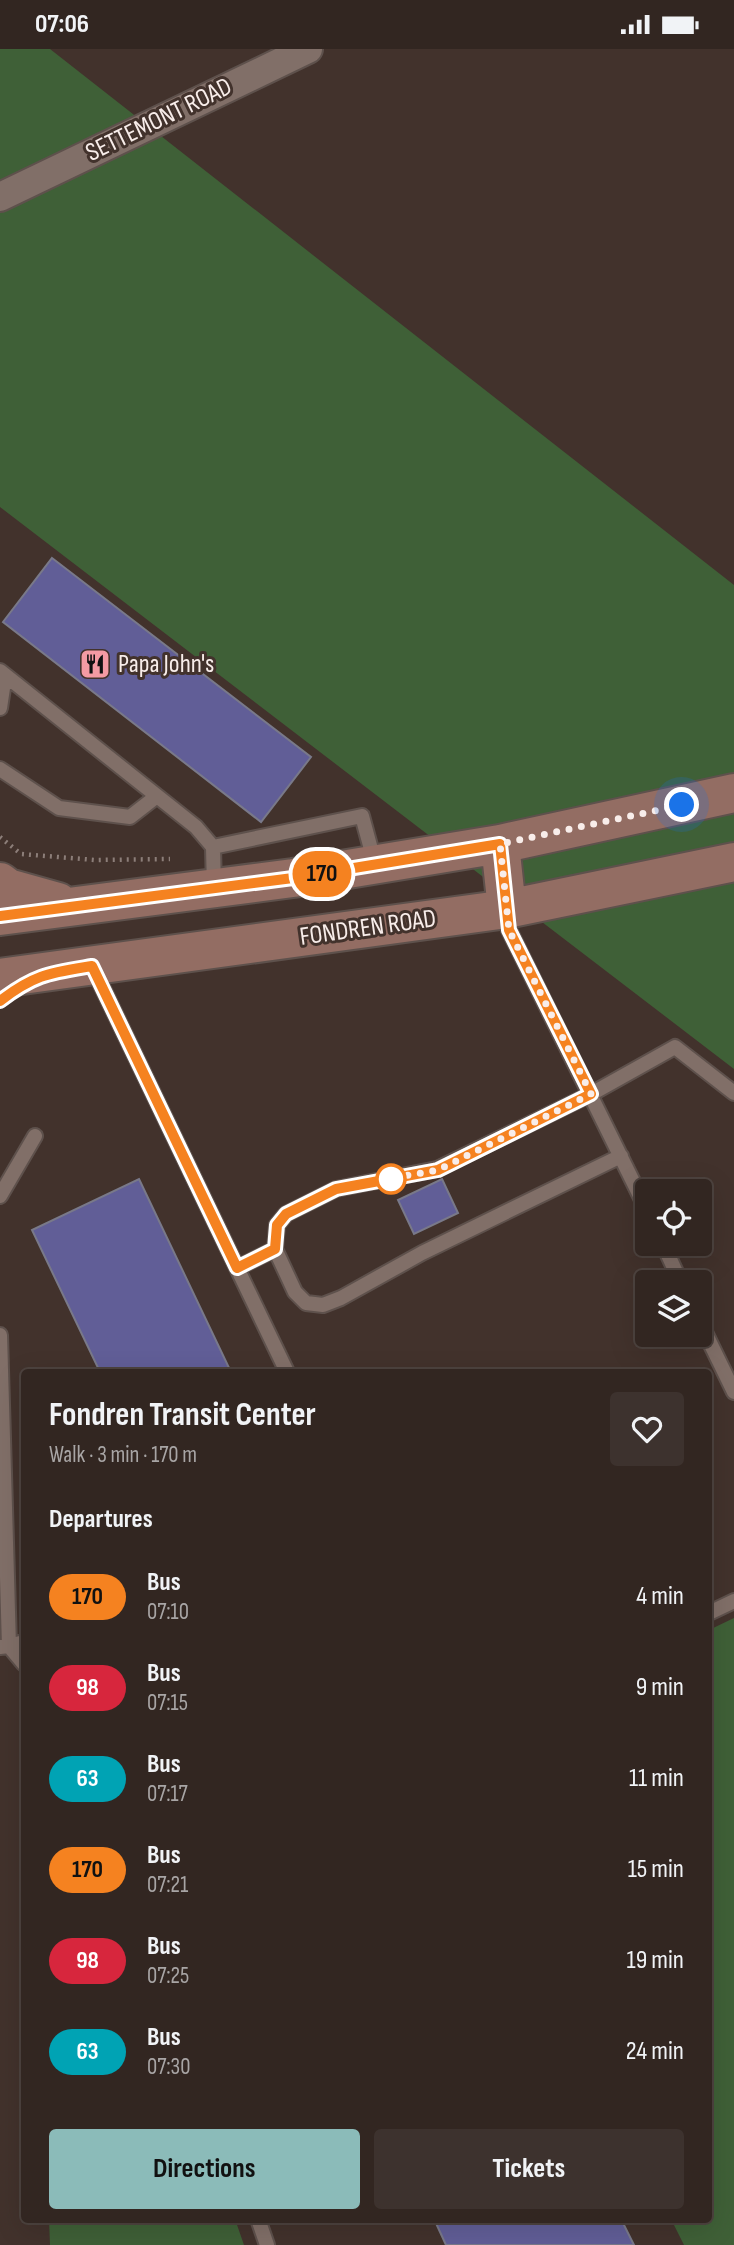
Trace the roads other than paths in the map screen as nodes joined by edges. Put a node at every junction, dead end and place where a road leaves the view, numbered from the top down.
1 (308, 49) edge
2 (4, 193) edge
3 (3, 673) edge
4 (0, 708) edge
5 (0, 769) edge
6 (734, 793) edge
7 (158, 796) junction
8 (500, 844) junction
9 (213, 847) junction
10 (734, 862) edge
11 (375, 865) junction
12 (0, 883) edge
13 (214, 889) junction
14 (74, 907) junction
15 (507, 909) junction
16 (0, 916) edge
17 (92, 966) junction
18 (44, 973) junction
19 (0, 978) edge
20 (0, 1001) edge
21 (734, 1093) edge
22 (591, 1094) junction
23 (35, 1136) dead end
24 (621, 1156) junction
25 (635, 1185) edge
26 (0, 1196) edge
27 (275, 1249) junction
28 (237, 1268) junction
29 (0, 1335) edge
30 (712, 1347) edge
31 (286, 1369) edge
32 (734, 1392) edge
33 (734, 1601) edge
34 (712, 1612) edge
35 (21, 1643) edge
36 (4, 1647) edge
37 (21, 1661) edge
38 (259, 2223) edge
39 (267, 2245) edge

1 - 2 street, SETTEMONT ROAD
3 - 4 lane
3 - 7 lane
5 - 7 lane
6 - 8 main road
7 - 9 lane
8 - 11 main road
8 - 15 main road
9 - 11 lane
9 - 13 lane
10 - 15 main road, FONDREN ROAD
11 - 13 main road
12 - 14 main road
13 - 14 main road
14 - 16 main road
15 - 17 main road, FONDREN ROAD
15 - 22 lane
17 - 18 main road, FONDREN ROAD
17 - 28 lane
18 - 19 main road, FONDREN ROAD
18 - 20 main road
21 - 22 lane
22 - 24 lane
22 - 27 lane
23 - 26 lane
24 - 25 lane
24 - 27 lane
27 - 28 lane
28 - 31 lane
29 - 36 lane
30 - 32 lane
33 - 34 lane
35 - 36 lane
36 - 37 lane
38 - 39 lane

